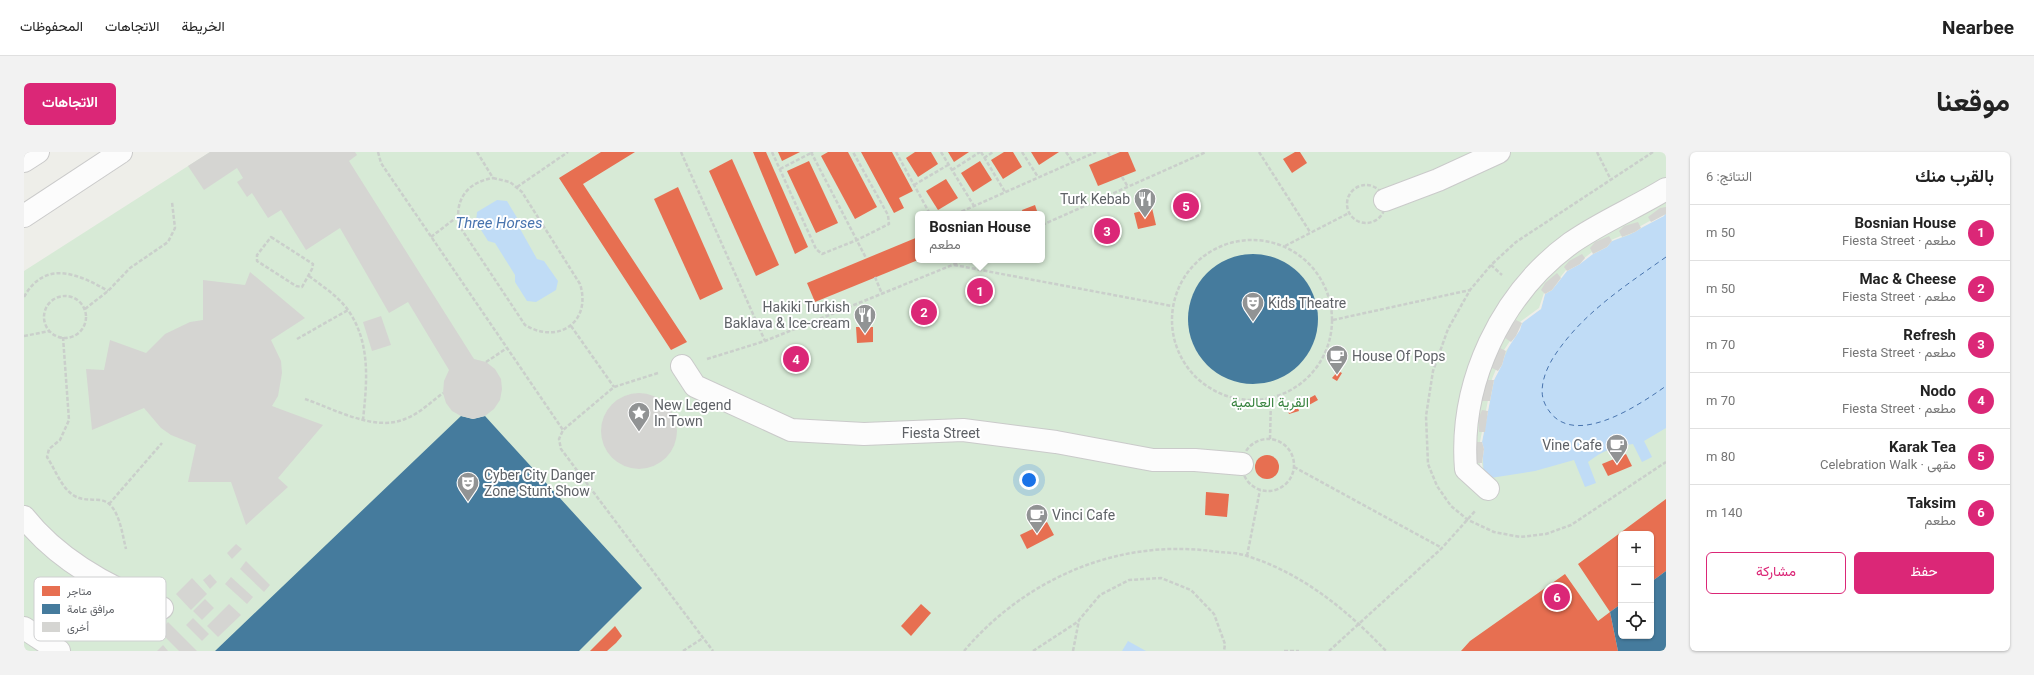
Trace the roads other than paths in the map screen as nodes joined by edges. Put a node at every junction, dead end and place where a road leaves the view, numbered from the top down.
1 (38, 152) edge
2 (121, 152) edge
3 (1499, 152) edge
4 (24, 161) edge
5 (1666, 189) edge
6 (1385, 200) dead end
7 (24, 216) edge
8 (682, 366) road end
9 (1242, 464) dead end
10 (1488, 489) dead end
11 (24, 518) edge
12 (98, 577) edge
13 (24, 628) edge
14 (34, 635) edge
15 (44, 641) edge
16 (59, 651) edge

1 - 4 street
2 - 7 street
3 - 6 street
5 - 10 street
8 - 9 street, Fiesta Street
11 - 12 street
13 - 14 street
15 - 16 street

